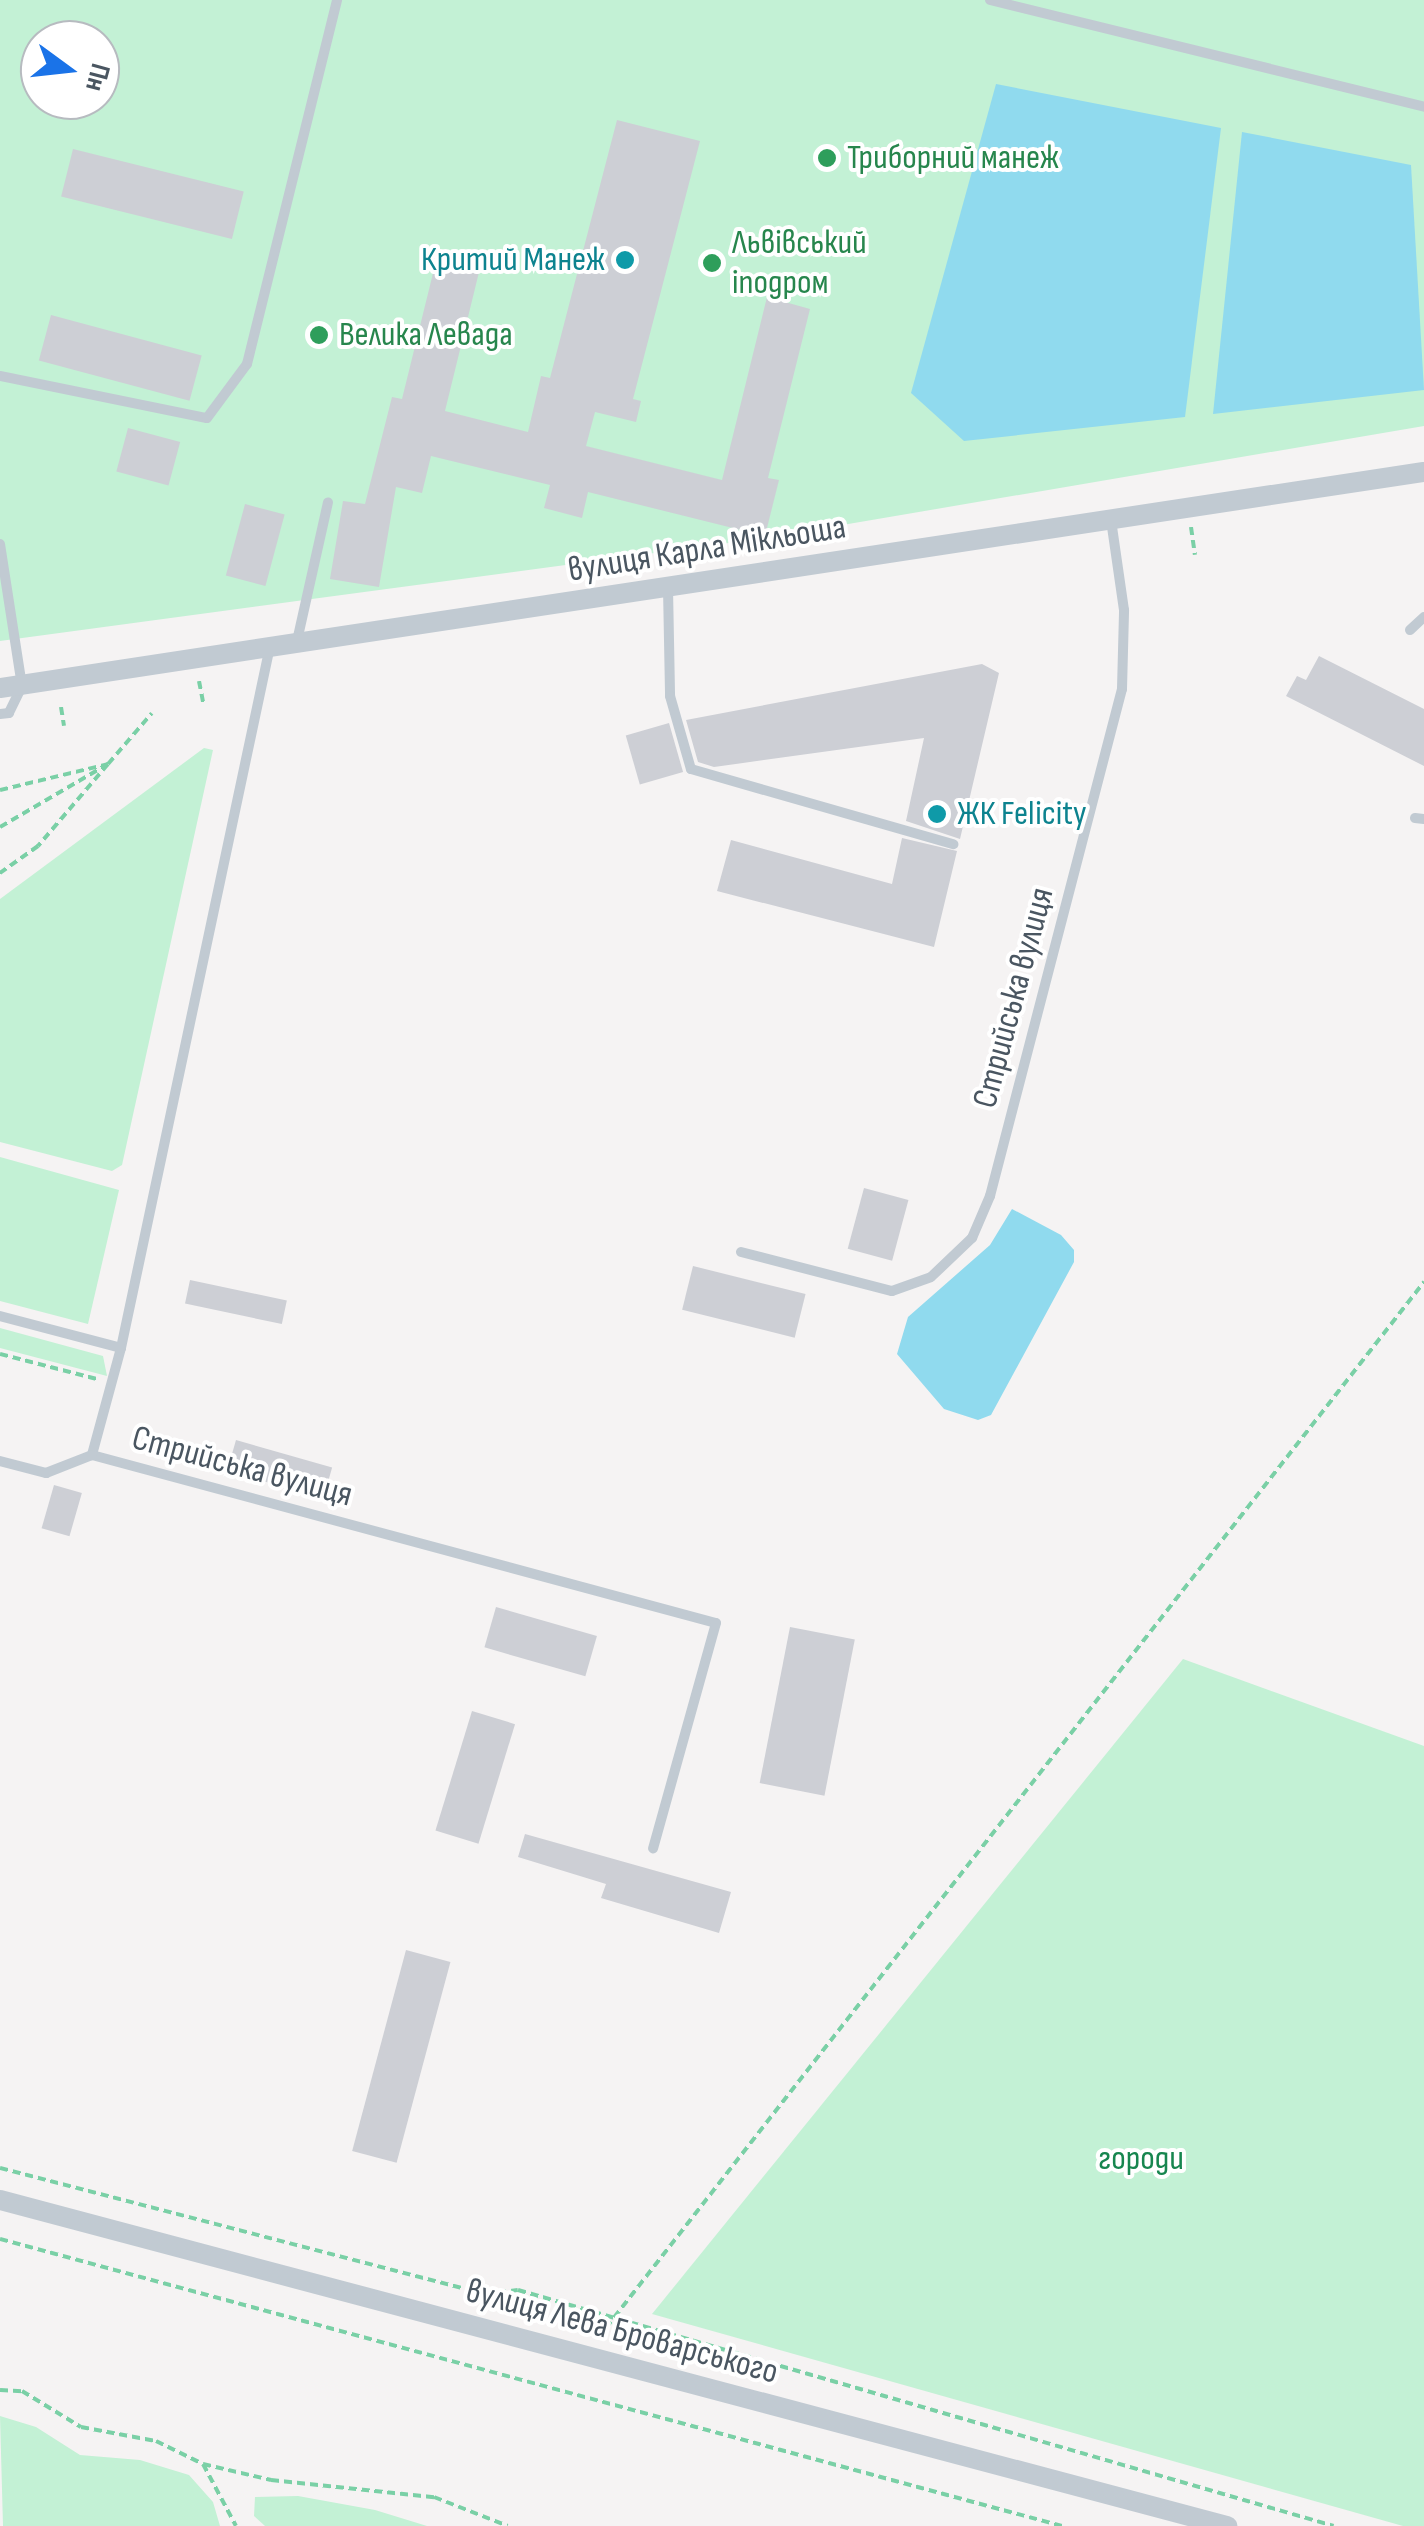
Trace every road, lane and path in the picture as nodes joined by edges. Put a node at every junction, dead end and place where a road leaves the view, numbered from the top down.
1 (337, 0) edge
2 (990, 0) edge
3 (1424, 108) edge
4 (0, 376) edge
5 (1424, 472) edge
6 (328, 502) dead end
7 (1188, 508) junction
8 (1111, 519) junction
9 (0, 547) edge
10 (1195, 555) dead end
11 (668, 588) junction
12 (1424, 618) edge
13 (1410, 630) dead end
14 (296, 647) junction
15 (269, 651) junction
16 (195, 662) junction
17 (22, 686) junction
18 (0, 688) edge
19 (204, 706) dead end
20 (61, 707) dead end
21 (0, 714) edge
22 (152, 714) dead end
23 (64, 726) dead end
24 (108, 764) junction
25 (0, 790) edge
26 (0, 827) edge
27 (953, 844) dead end
28 (0, 873) edge
29 (741, 1252) dead end
30 (1424, 1282) edge
31 (0, 1316) edge
32 (121, 1348) junction
33 (0, 1354) edge
34 (111, 1383) junction
35 (92, 1455) junction
36 (0, 1461) edge
37 (653, 1848) dead end
38 (0, 2168) edge
39 (0, 2200) edge
40 (0, 2239) edge
41 (614, 2318) junction
42 (584, 2356) junction
43 (0, 2390) edge
44 (203, 2464) junction
45 (236, 2526) edge
46 (508, 2526) edge
47 (1062, 2526) edge
48 (1227, 2526) edge
49 (1334, 2526) edge

1 - 4 lane
2 - 3 lane
5 - 7 street, вулиця Карла Мікльоша
6 - 14 lane
7 - 8 street, вулиця Карла Мікльоша
7 - 10 path
8 - 11 street, вулиця Карла Мікльоша
8 - 29 lane, Стрийська вулиця
9 - 17 lane
11 - 14 street, вулиця Карла Мікльоша
11 - 27 lane
12 - 13 lane
14 - 15 street, вулиця Карла Мікльоша
15 - 16 street, вулиця Карла Мікльоша
15 - 32 lane, Стрийська вулиця
16 - 17 street, вулиця Карла Мікльоша
16 - 19 path
17 - 18 street, вулиця Карла Мікльоша
17 - 21 lane
20 - 23 path
22 - 24 path
24 - 25 path
24 - 26 path
24 - 28 path
30 - 41 path
31 - 32 lane
32 - 34 lane, Стрийська вулиця
33 - 34 path
34 - 35 lane, Стрийська вулиця
35 - 36 lane
35 - 37 lane, Стрийська вулиця
38 - 41 path
39 - 42 street, вулиця Лева Броварського
40 - 47 path
41 - 42 path
41 - 49 path
42 - 48 street, вулиця Лева Броварського
43 - 44 path
44 - 45 path
44 - 46 path

